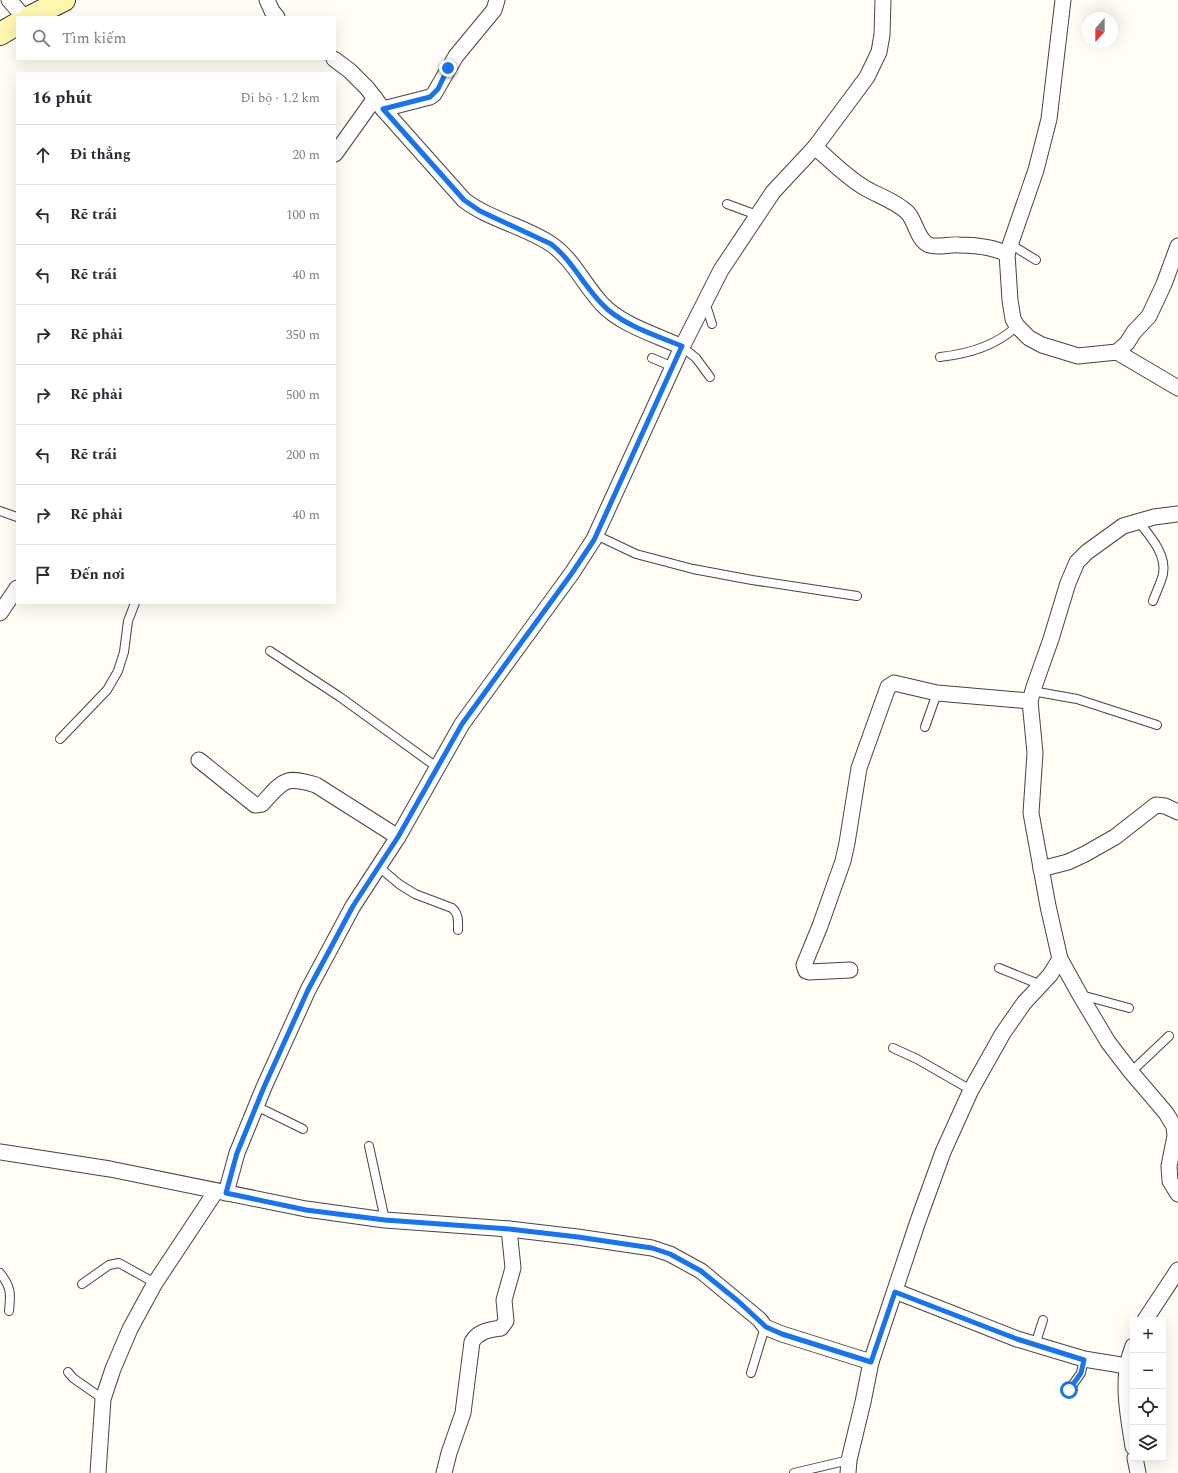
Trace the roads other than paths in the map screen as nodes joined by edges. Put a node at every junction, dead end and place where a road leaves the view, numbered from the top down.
1 (9, 0) edge
2 (64, 0) edge
3 (267, 0) edge
4 (497, 0) edge
5 (883, 0) edge
6 (1064, 0) edge
7 (23, 16) edge
8 (32, 16) edge
9 (276, 16) edge
10 (16, 25) edge
11 (0, 34) edge
12 (335, 60) edge
13 (379, 103) junction
14 (338, 145) edge
15 (815, 147) junction
16 (728, 204) dead end
17 (757, 215) junction
18 (1178, 246) edge
19 (1009, 249) junction
20 (1036, 260) dead end
21 (705, 301) junction
22 (712, 324) dead end
23 (1017, 326) junction
24 (682, 346) junction
25 (1117, 352) junction
26 (940, 357) dead end
27 (652, 358) dead end
28 (673, 367) junction
29 (710, 377) dead end
30 (1178, 388) edge
31 (0, 511) edge
32 (1178, 514) edge
33 (16, 517) edge
34 (1138, 521) junction
35 (596, 535) junction
36 (16, 589) edge
37 (857, 596) dead end
38 (1153, 601) dead end
39 (135, 604) edge
40 (0, 613) edge
41 (270, 651) dead end
42 (937, 693) junction
43 (1031, 696) junction
44 (1157, 725) dead end
45 (925, 727) dead end
46 (60, 740) dead end
47 (199, 760) dead end
48 (438, 768) junction
49 (1178, 812) edge
50 (398, 837) junction
51 (379, 867) junction
52 (1041, 869) junction
53 (458, 930) dead end
54 (1060, 959) junction
55 (999, 968) dead end
56 (850, 970) dead end
57 (1041, 985) junction
58 (1080, 995) junction
59 (1129, 1008) dead end
60 (1169, 1036) dead end
61 (893, 1048) dead end
62 (1131, 1072) junction
63 (971, 1090) junction
64 (256, 1106) junction
65 (1176, 1128) edge
66 (303, 1129) dead end
67 (369, 1146) dead end
68 (0, 1152) edge
69 (221, 1192) junction
70 (1178, 1194) edge
71 (385, 1220) junction
72 (509, 1229) junction
73 (0, 1273) edge
74 (1175, 1278) edge
75 (155, 1283) junction
76 (82, 1284) dead end
77 (895, 1292) junction
78 (9, 1311) dead end
79 (1147, 1317) edge
80 (1044, 1320) dead end
81 (766, 1327) junction
82 (1035, 1345) junction
83 (1131, 1353) edge
84 (1084, 1360) junction
85 (871, 1362) junction
86 (1126, 1366) junction
87 (68, 1372) dead end
88 (751, 1373) dead end
89 (1069, 1390) dead end
90 (103, 1399) junction
91 (1130, 1425) edge
92 (1136, 1461) edge
93 (849, 1467) edge
94 (98, 1473) edge
95 (444, 1473) edge
96 (794, 1473) edge
97 (1138, 1473) edge

1 - 7 street
2 - 8 street
3 - 9 street
4 - 13 street
5 - 15 street
6 - 19 street
10 - 11 street
12 - 13 street
13 - 14 street
13 - 24 street
15 - 17 street
15 - 19 street
16 - 17 lane
17 - 21 street
18 - 25 street
19 - 20 lane
19 - 23 street
21 - 22 lane
21 - 24 street
23 - 25 street
23 - 26 lane
24 - 28 street
24 - 29 lane
25 - 30 street
27 - 28 lane
28 - 35 street
31 - 33 lane
32 - 34 street
34 - 38 lane
34 - 43 street
35 - 37 lane
35 - 48 street
36 - 40 street
39 - 46 lane
41 - 48 lane
42 - 43 street
42 - 45 lane
42 - 56 street
43 - 44 lane
43 - 52 street
47 - 50 street
48 - 50 street
49 - 52 street
50 - 51 street
51 - 53 lane
51 - 64 street
52 - 54 street
54 - 57 street
54 - 58 street
55 - 57 lane
57 - 63 street
58 - 59 lane
58 - 62 street
60 - 62 lane
61 - 63 lane
62 - 65 street
63 - 77 street
64 - 66 lane
64 - 69 street
65 - 70 street
67 - 71 lane
68 - 69 street
69 - 71 street
69 - 75 street
71 - 72 street
72 - 81 street
72 - 95 street
73 - 78 lane
74 - 79 street
75 - 76 lane
75 - 90 street
77 - 82 street
77 - 85 street
80 - 82 lane
81 - 85 street
81 - 88 lane
82 - 84 street
83 - 86 street
84 - 86 street
84 - 89 lane
85 - 93 street
86 - 91 street
87 - 90 lane
90 - 94 street
92 - 97 street
93 - 96 lane

